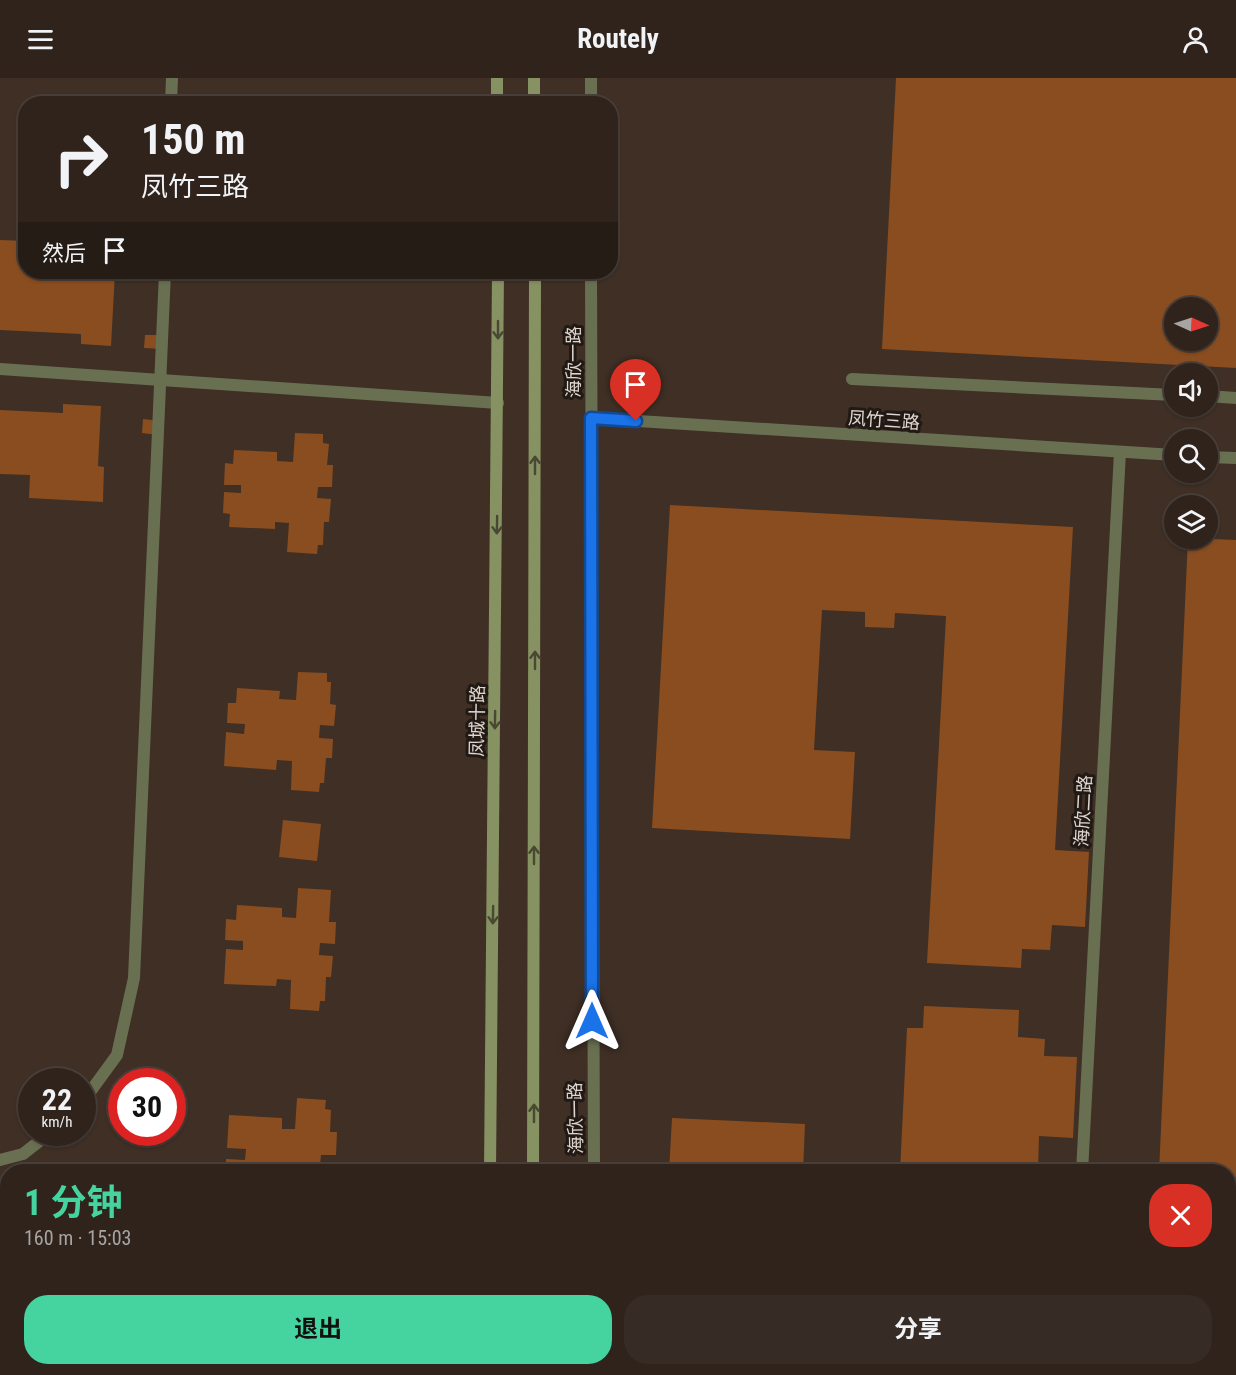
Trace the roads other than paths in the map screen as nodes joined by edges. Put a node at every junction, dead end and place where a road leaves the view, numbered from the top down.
1 (172, 78) edge
2 (497, 78) edge
3 (534, 78) edge
4 (591, 78) edge
5 (171, 96) edge
6 (497, 96) edge
7 (534, 96) edge
8 (591, 96) edge
9 (165, 279) edge
10 (498, 279) edge
11 (535, 279) edge
12 (591, 279) edge
13 (0, 369) edge
14 (161, 380) junction
15 (852, 380) dead end
16 (1164, 395) edge
17 (1218, 397) edge
18 (1236, 398) edge
19 (498, 403) junction
20 (591, 418) junction
21 (1120, 452) junction
22 (1164, 454) edge
23 (1218, 457) edge
24 (1236, 458) edge
25 (96, 1083) edge
26 (33, 1146) edge
27 (0, 1160) edge
28 (490, 1164) edge
29 (533, 1164) edge
30 (594, 1164) edge
31 (1082, 1164) edge

1 - 5 street
2 - 6 main road
3 - 7 main road
4 - 8 street
9 - 14 street
10 -> 19 main road, 凤城十路
29 -> 11 main road
12 - 20 street, 海欣一路
13 - 14 street
14 - 19 street
14 - 25 street
15 - 16 street
17 - 18 street
19 -> 28 main road, 凤城十路
20 - 21 street, 凤竹三路
20 - 30 street, 海欣一路
21 - 22 street, 凤竹三路
21 - 31 street, 海欣二路
23 - 24 street
26 - 27 street

